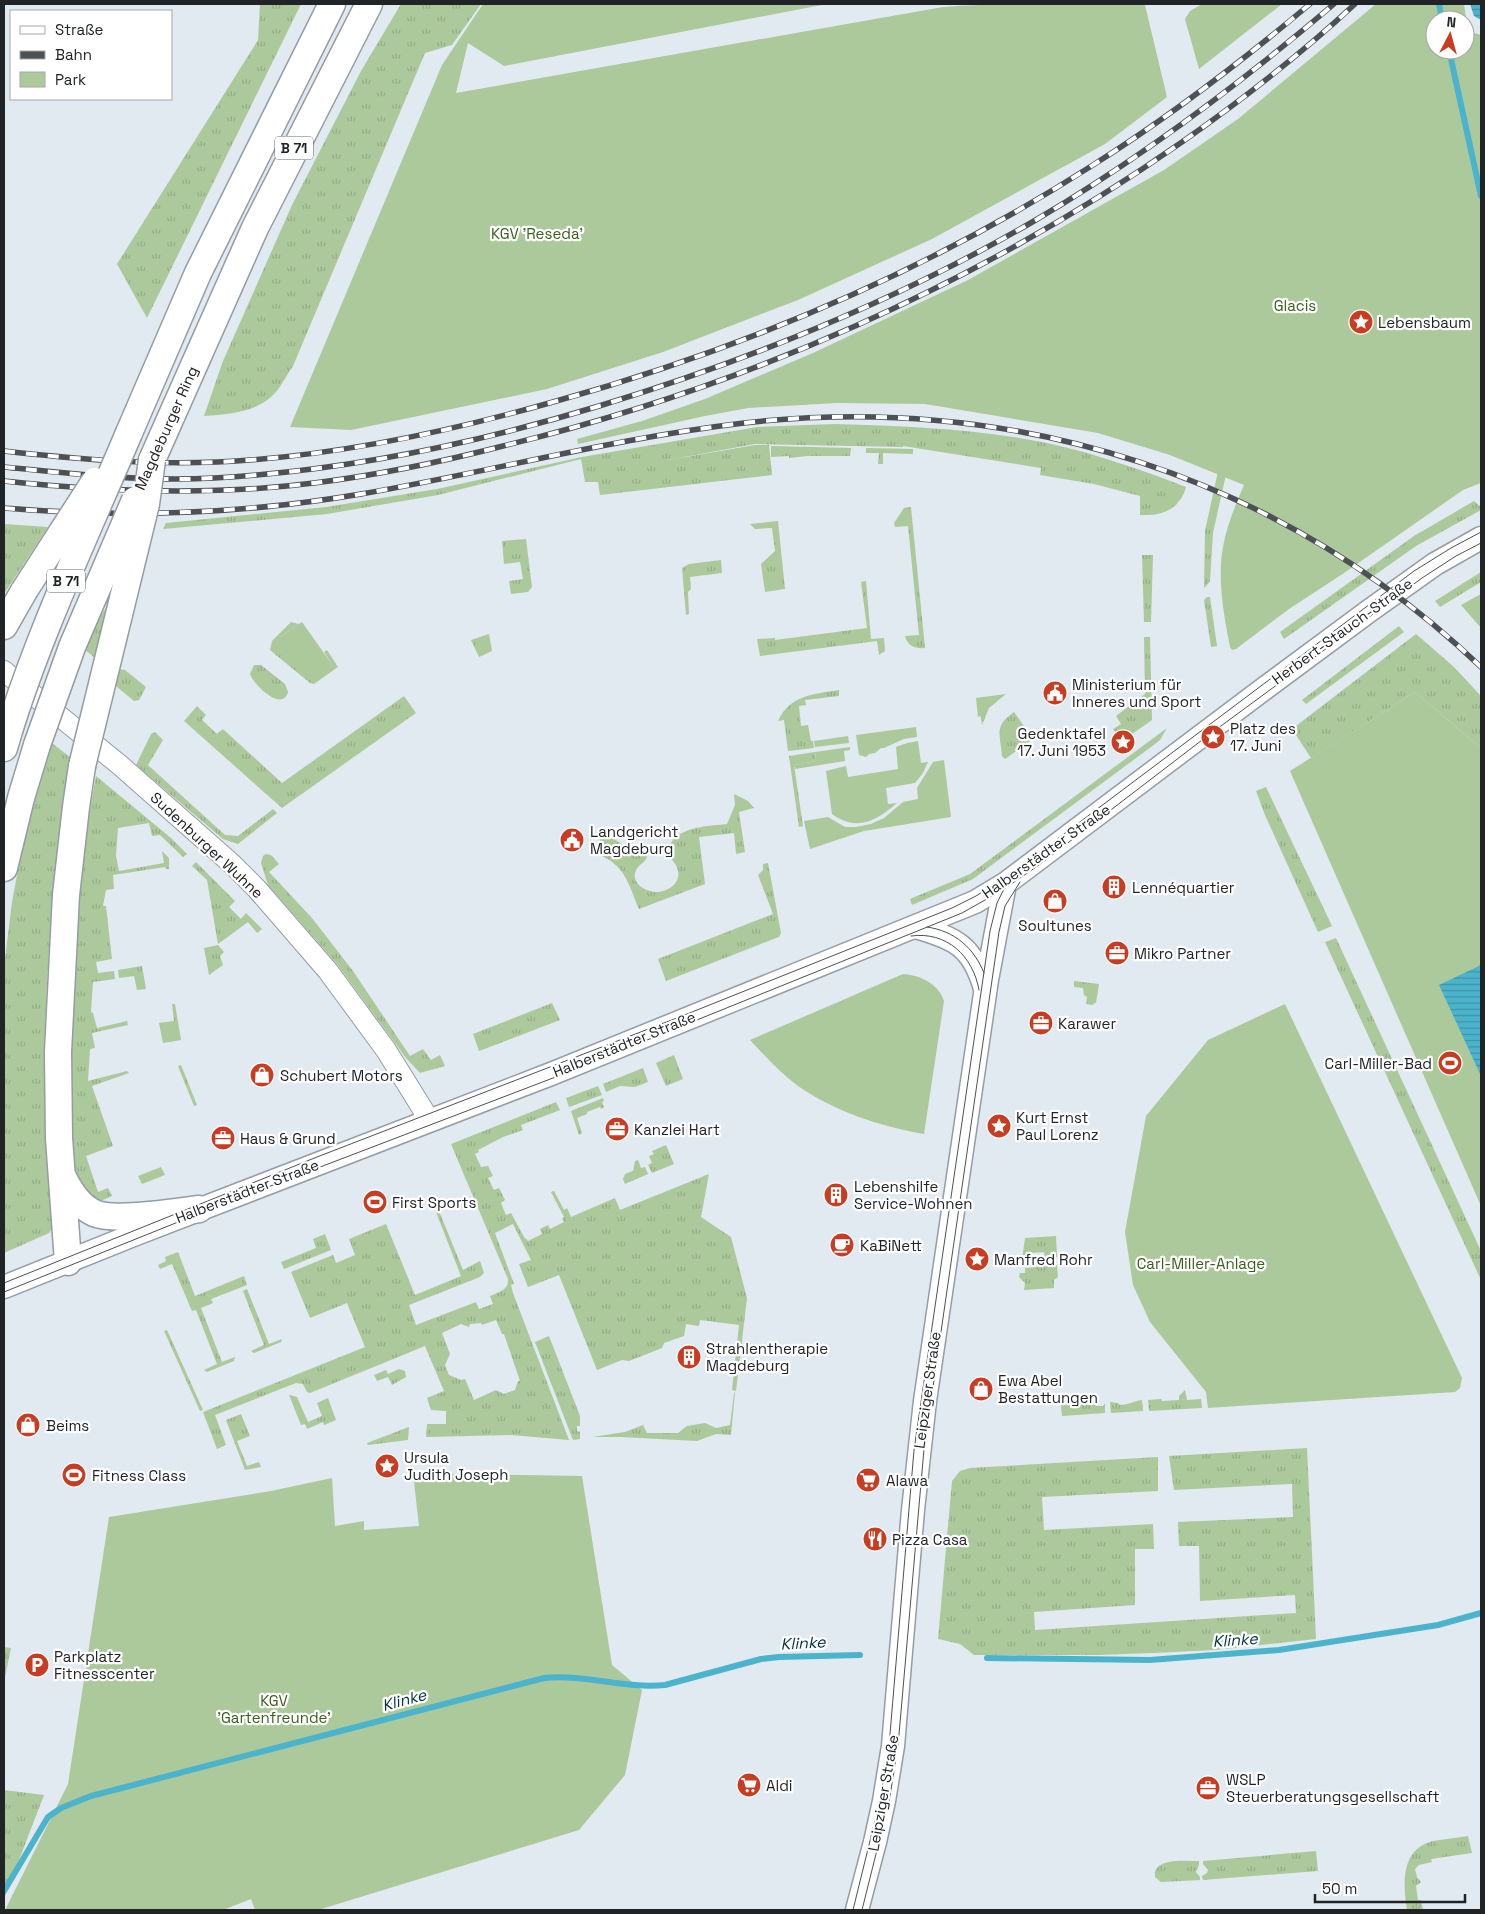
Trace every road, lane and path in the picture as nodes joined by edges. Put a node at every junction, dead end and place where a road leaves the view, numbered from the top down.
1 (332, 4) edge
2 (369, 4) edge
3 (129, 434) junction
4 (152, 460) junction
5 (1481, 538) edge
6 (4, 626) edge
7 (4, 671) edge
8 (1208, 732) joint
9 (6, 739) edge
10 (4, 868) edge
11 (1005, 884) junction
12 (915, 927) junction
13 (986, 989) junction
14 (430, 1121) junction
15 (61, 1172) junction
16 (200, 1209) junction
17 (68, 1262) junction
18 (4, 1287) edge
19 (857, 1910) edge

1 - 3 highway, Magdeburger Ring / B 71
2 - 4 highway, Magdeburger Ring / B 71
3 - 6 highway, bridge
3 - 9 highway, Magdeburger Ring / B 71, bridge
4 - 10 highway, Magdeburger Ring / B 71, bridge
4 - 15 highway, bridge
5 - 8 main road, Herbert-Stauch-Straße
7 - 14 street, Sudenburger Wuhne
8 - 11 main road, Halberstädter Straße
11 - 12 main road, Halberstädter Straße
11 - 13 main road, Leipziger Straße
12 - 13 main road
12 - 14 main road, Halberstädter Straße
13 - 19 main road, Leipziger Straße
14 - 16 main road, Halberstädter Straße
15 - 16 highway
15 - 17 highway
16 - 17 main road, Halberstädter Straße
17 - 18 main road, Halberstädter Straße

